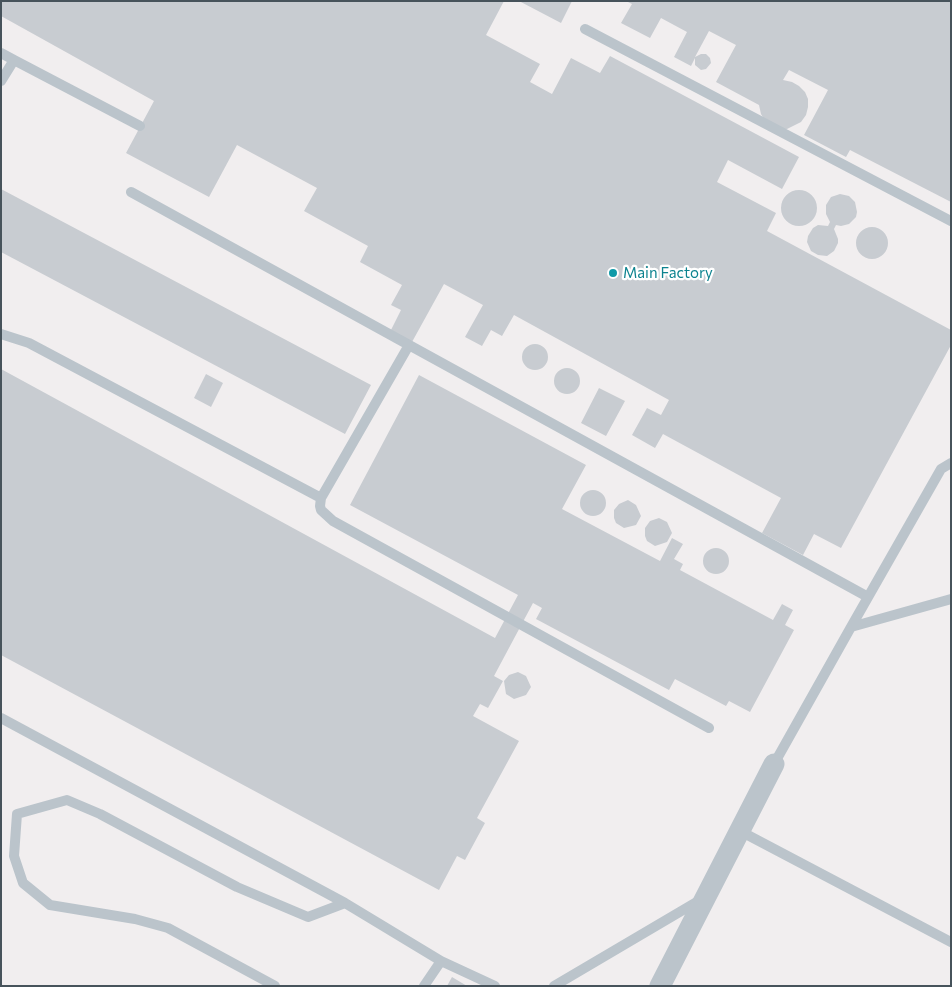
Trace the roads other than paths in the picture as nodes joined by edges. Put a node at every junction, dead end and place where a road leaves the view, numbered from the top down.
1 (585, 29) dead end
2 (1, 53) edge
3 (14, 60) junction
4 (1, 82) edge
5 (140, 126) dead end
6 (131, 192) dead end
7 (951, 221) edge
8 (1, 334) edge
9 (409, 345) junction
10 (951, 463) edge
11 (321, 498) junction
12 (868, 597) junction
13 (951, 598) edge
14 (851, 627) junction
15 (1, 718) edge
16 (710, 728) dead end
17 (774, 764) joint
18 (740, 831) junction
19 (706, 896) junction
20 (345, 903) junction
21 (951, 942) edge
22 (441, 961) junction
23 (275, 986) edge
24 (424, 986) edge
25 (495, 986) edge
26 (554, 986) edge
27 (660, 986) edge

1 - 7 lane
2 - 3 lane
3 - 4 lane
3 - 5 lane
6 - 9 lane
8 - 11 lane
9 - 11 lane
9 - 12 lane
10 - 12 lane
11 - 16 lane
12 - 14 lane
13 - 14 lane
14 - 17 lane
15 - 20 lane
17 - 18 street
18 - 19 street
18 - 21 lane
19 - 26 lane
19 - 27 street
20 - 22 lane
20 - 23 lane
22 - 24 lane
22 - 25 lane

